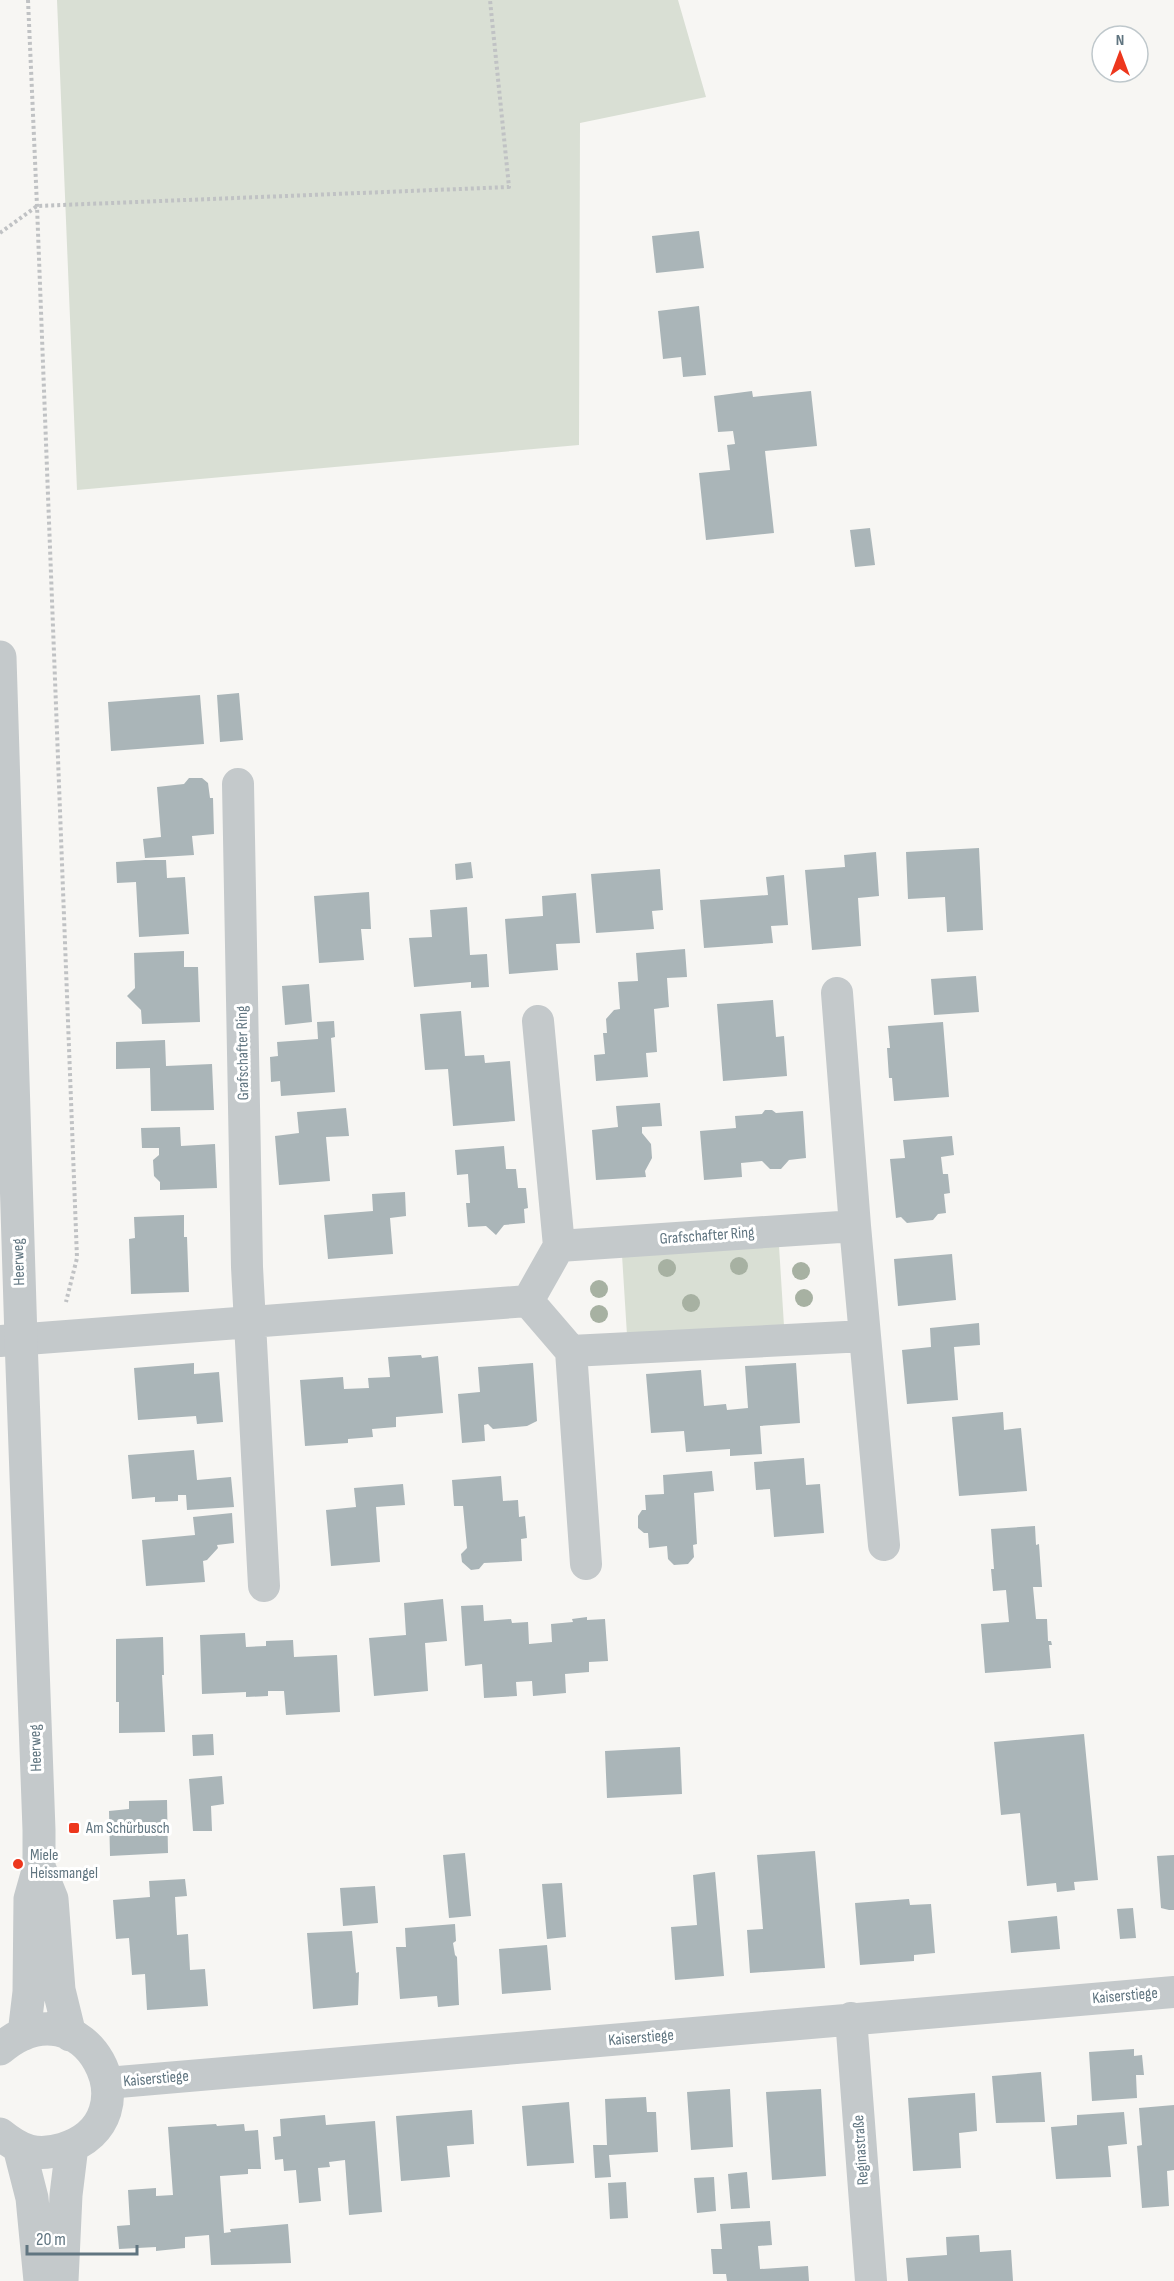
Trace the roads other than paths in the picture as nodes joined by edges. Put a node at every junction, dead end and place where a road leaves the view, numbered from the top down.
1 (0, 657) edge
2 (238, 784) dead end
3 (837, 993) dead end
4 (538, 1021) dead end
5 (855, 1226) junction
6 (559, 1246) junction
7 (528, 1301) junction
8 (251, 1321) junction
9 (865, 1336) junction
10 (10, 1340) edge
11 (571, 1351) junction
12 (884, 1545) dead end
13 (586, 1564) dead end
14 (264, 1586) dead end
15 (39, 1867) junction
16 (1174, 1992) edge
17 (851, 2018) junction
18 (70, 2035) junction
19 (12, 2042) edge
20 (107, 2083) junction
21 (10, 2140) edge
22 (72, 2146) junction
23 (40, 2281) edge
24 (62, 2281) edge
25 (870, 2281) edge

1 - 10 street, Heerweg
2 - 8 street, Grafschafter Ring
3 - 5 street
4 - 6 street
5 - 6 street, Grafschafter Ring
5 - 9 street
6 - 7 street
7 - 8 street
7 - 11 street
8 - 10 street
8 - 14 street, Grafschafter Ring
9 - 11 street
9 - 12 street
10 - 15 street, Heerweg
11 - 13 street
15 - 18 street, Heerweg
15 - 19 street, Heerweg
16 - 17 street, Kaiserstiege
17 - 20 street, Kaiserstiege
17 - 25 street, Reginastraße
18 - 19 street
18 - 20 street
20 - 22 street
21 - 22 street
21 - 23 street
22 - 24 street

